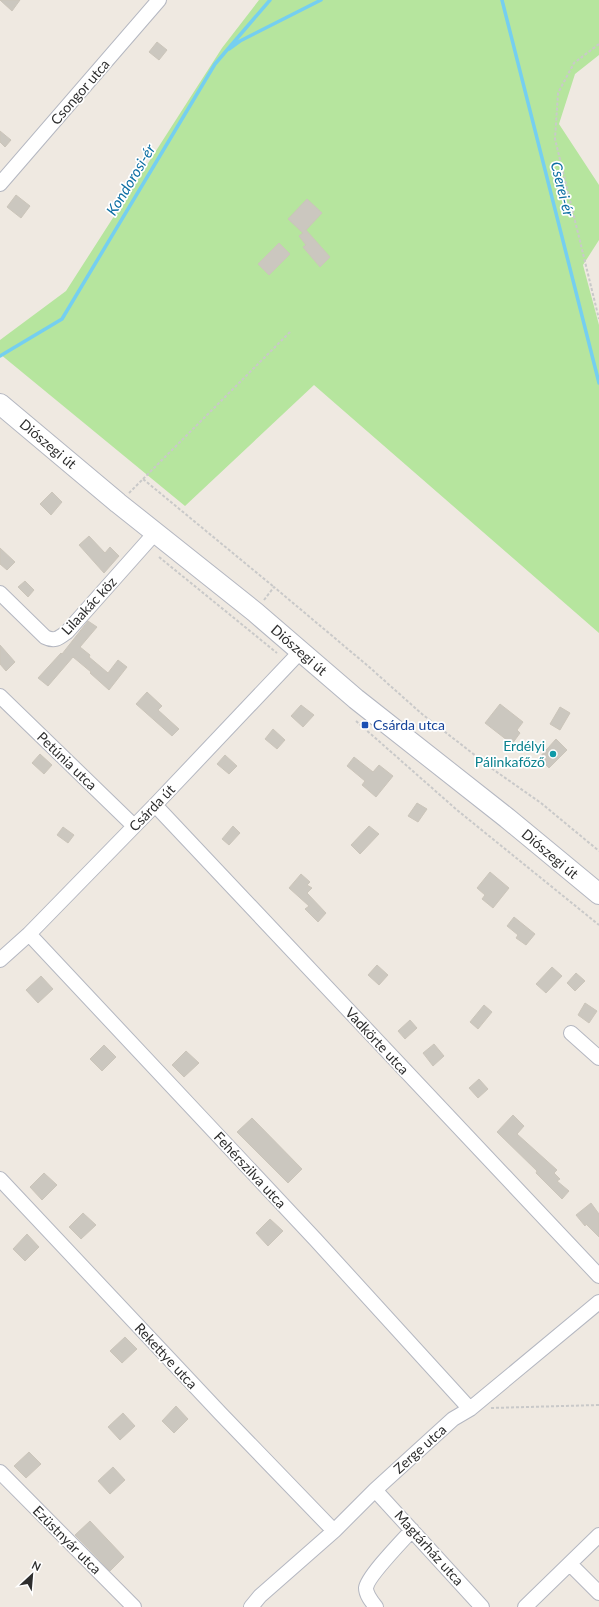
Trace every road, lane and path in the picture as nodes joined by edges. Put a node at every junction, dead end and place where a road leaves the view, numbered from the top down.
1 (159, 0) edge
2 (599, 44) edge
3 (0, 184) edge
4 (599, 319) edge
5 (290, 332) dead end
6 (0, 404) edge
7 (143, 479) junction
8 (118, 503) junction
9 (150, 539) junction
10 (274, 587) junction
11 (0, 593) edge
12 (255, 612) junction
13 (294, 657) junction
14 (0, 696) edge
15 (355, 720) dead end
16 (155, 805) junction
17 (134, 826) junction
18 (599, 850) edge
19 (599, 894) edge
20 (599, 925) edge
21 (29, 934) junction
22 (0, 960) edge
23 (571, 1034) dead end
24 (599, 1058) edge
25 (0, 1179) edge
26 (599, 1276) edge
27 (599, 1302) edge
28 (599, 1405) edge
29 (470, 1409) junction
30 (0, 1472) edge
31 (375, 1490) junction
32 (412, 1530) junction
33 (334, 1531) junction
34 (599, 1536) edge
35 (570, 1564) junction
36 (599, 1594) edge
37 (134, 1607) edge
38 (251, 1607) edge
39 (376, 1607) edge
40 (482, 1607) edge
41 (525, 1607) edge

1 - 3 street, Csongor utca
2 - 4 path
5 - 7 path
6 - 8 main road, Diószegi út
7 - 8 path
7 - 10 path
8 - 9 main road, Diószegi út
9 - 11 street, Lilaakác köz
9 - 12 main road, Diószegi út
9 - 13 path
10 - 12 path
10 - 18 path
12 - 13 main road, Diószegi út
13 - 16 street, Csárda út
13 - 19 main road, Diószegi út
14 - 17 street, Petúnia utca
15 - 20 path
16 - 17 street, Csárda út
16 - 26 street, Vadkörte utca
17 - 21 street, Csárda út
21 - 22 street, Csárda út
21 - 29 street, Fehérszilva utca
23 - 24 street
25 - 33 street, Rekettye utca
27 - 29 street, Zerge utca
28 - 29 path
29 - 31 street, Zerge utca
30 - 37 street, Ezüstnyár utca
31 - 32 street, Magtárház utca
31 - 33 street, Zerge utca
32 - 39 street
32 - 40 street, Magtárház utca
33 - 38 street, Zerge utca
34 - 35 street
35 - 36 street
35 - 41 street

